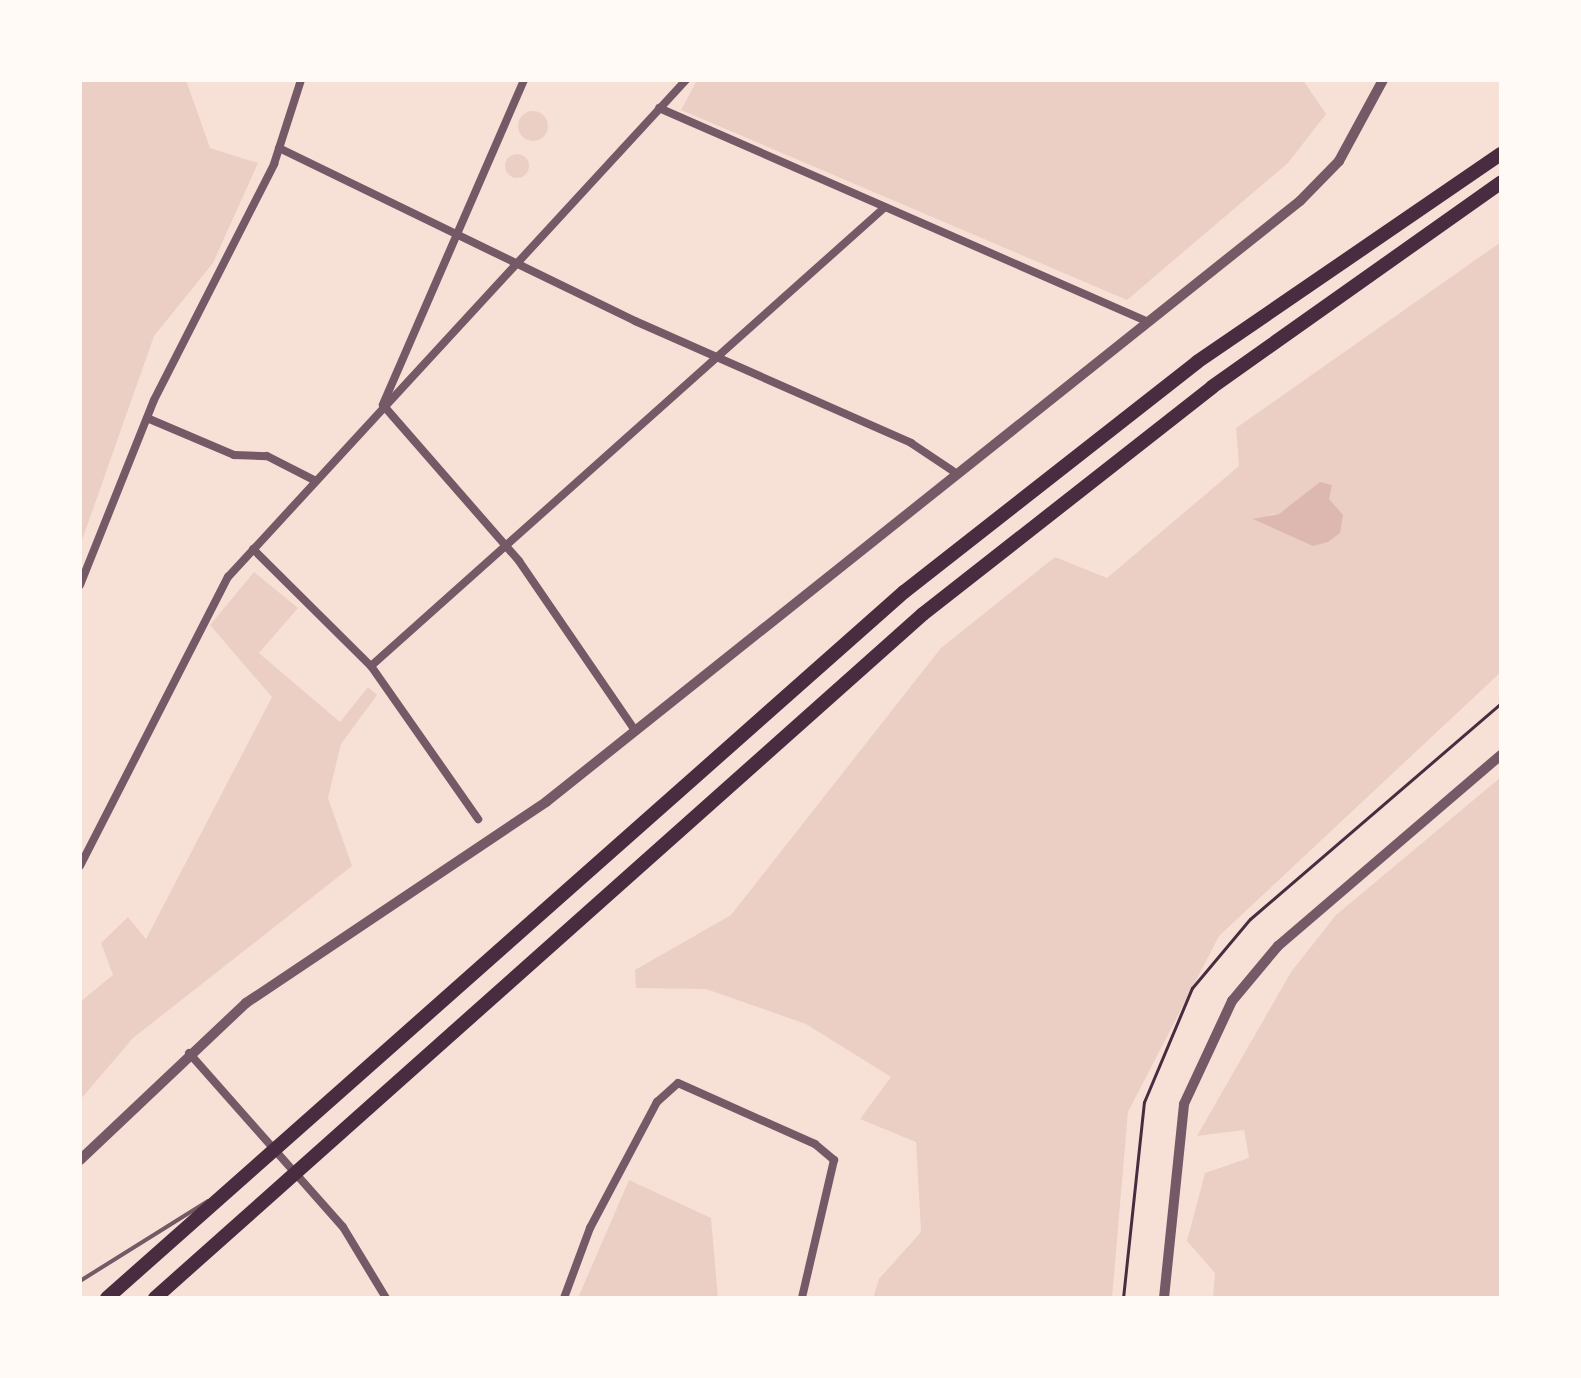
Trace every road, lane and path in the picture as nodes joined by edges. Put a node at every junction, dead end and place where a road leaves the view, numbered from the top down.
1 (301, 80) edge
2 (524, 80) edge
3 (686, 80) edge
4 (1383, 80) edge
5 (659, 108) junction
6 (279, 148) junction
7 (1501, 154) edge
8 (1501, 182) edge
9 (885, 207) junction
10 (457, 235) junction
11 (514, 263) junction
12 (1146, 321) junction
13 (718, 358) junction
14 (383, 405) junction
15 (147, 418) junction
16 (953, 471) junction
17 (314, 480) junction
18 (506, 546) junction
19 (253, 549) junction
20 (80, 585) edge
21 (371, 666) junction
22 (634, 729) junction
23 (1501, 755) edge
24 (478, 819) dead end
25 (80, 866) edge
26 (188, 1052) junction
27 (80, 1160) edge
28 (231, 1188) junction
29 (180, 1275) junction
30 (80, 1281) edge
31 (107, 1298) edge
32 (155, 1298) edge
33 (167, 1298) edge
34 (386, 1298) edge
35 (564, 1298) edge
36 (802, 1298) edge
37 (1164, 1298) edge

1 - 6 street
2 - 10 street
3 - 5 street
4 - 12 street
5 - 9 street
5 - 11 street
6 - 10 street
6 - 15 street
7 - 28 highway
8 - 29 highway
9 - 12 street
9 - 13 street
10 - 11 street
10 - 14 street
11 - 13 street
11 - 14 street
12 - 16 street
13 - 16 street
13 - 18 street
14 - 17 street
14 - 18 street
15 - 17 street
15 - 20 street
16 - 22 street
17 - 19 street
18 - 21 street
18 - 22 street
19 - 21 street
19 - 25 street
21 - 24 street
22 - 26 street
23 - 37 street
26 - 27 street
26 - 34 street
28 - 30 lane
28 - 31 highway
29 - 32 highway
29 - 33 lane
35 - 36 street

